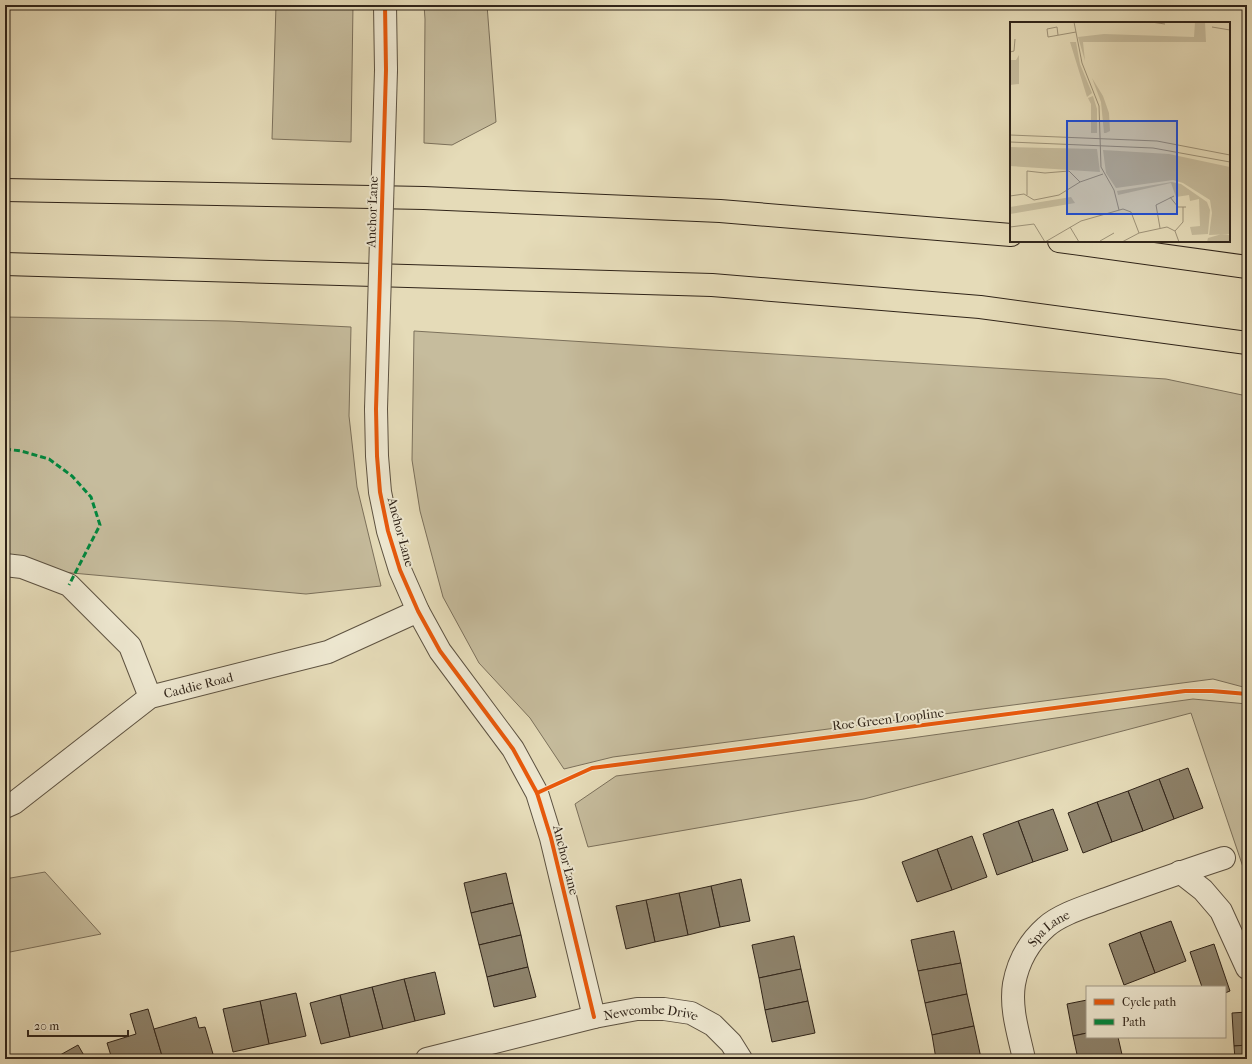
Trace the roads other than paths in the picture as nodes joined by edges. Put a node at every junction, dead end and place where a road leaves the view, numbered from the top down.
1 (385, 5) edge
2 (5, 190) edge
3 (1010, 235) edge
4 (1066, 242) edge
5 (5, 264) edge
6 (1247, 267) edge
7 (1247, 343) edge
8 (5, 565) edge
9 (418, 611) junction
10 (150, 696) junction
11 (5, 807) edge
12 (1224, 858) dead end
13 (1180, 872) junction
14 (1247, 968) edge
15 (594, 1017) junction
16 (427, 1059) edge
17 (741, 1059) edge
18 (1024, 1059) edge

1 - 9 street, Anchor Lane, bridge
2 - 3 highway
4 - 6 highway
5 - 7 highway
8 - 10 street
9 - 10 street, Caddie Road
9 - 15 street, Anchor Lane
10 - 11 street, Caddie Road
12 - 13 street, Spa Lane
13 - 14 street
13 - 18 street, Spa Lane
15 - 16 street, Newcombe Drive
15 - 17 street, Newcombe Drive

